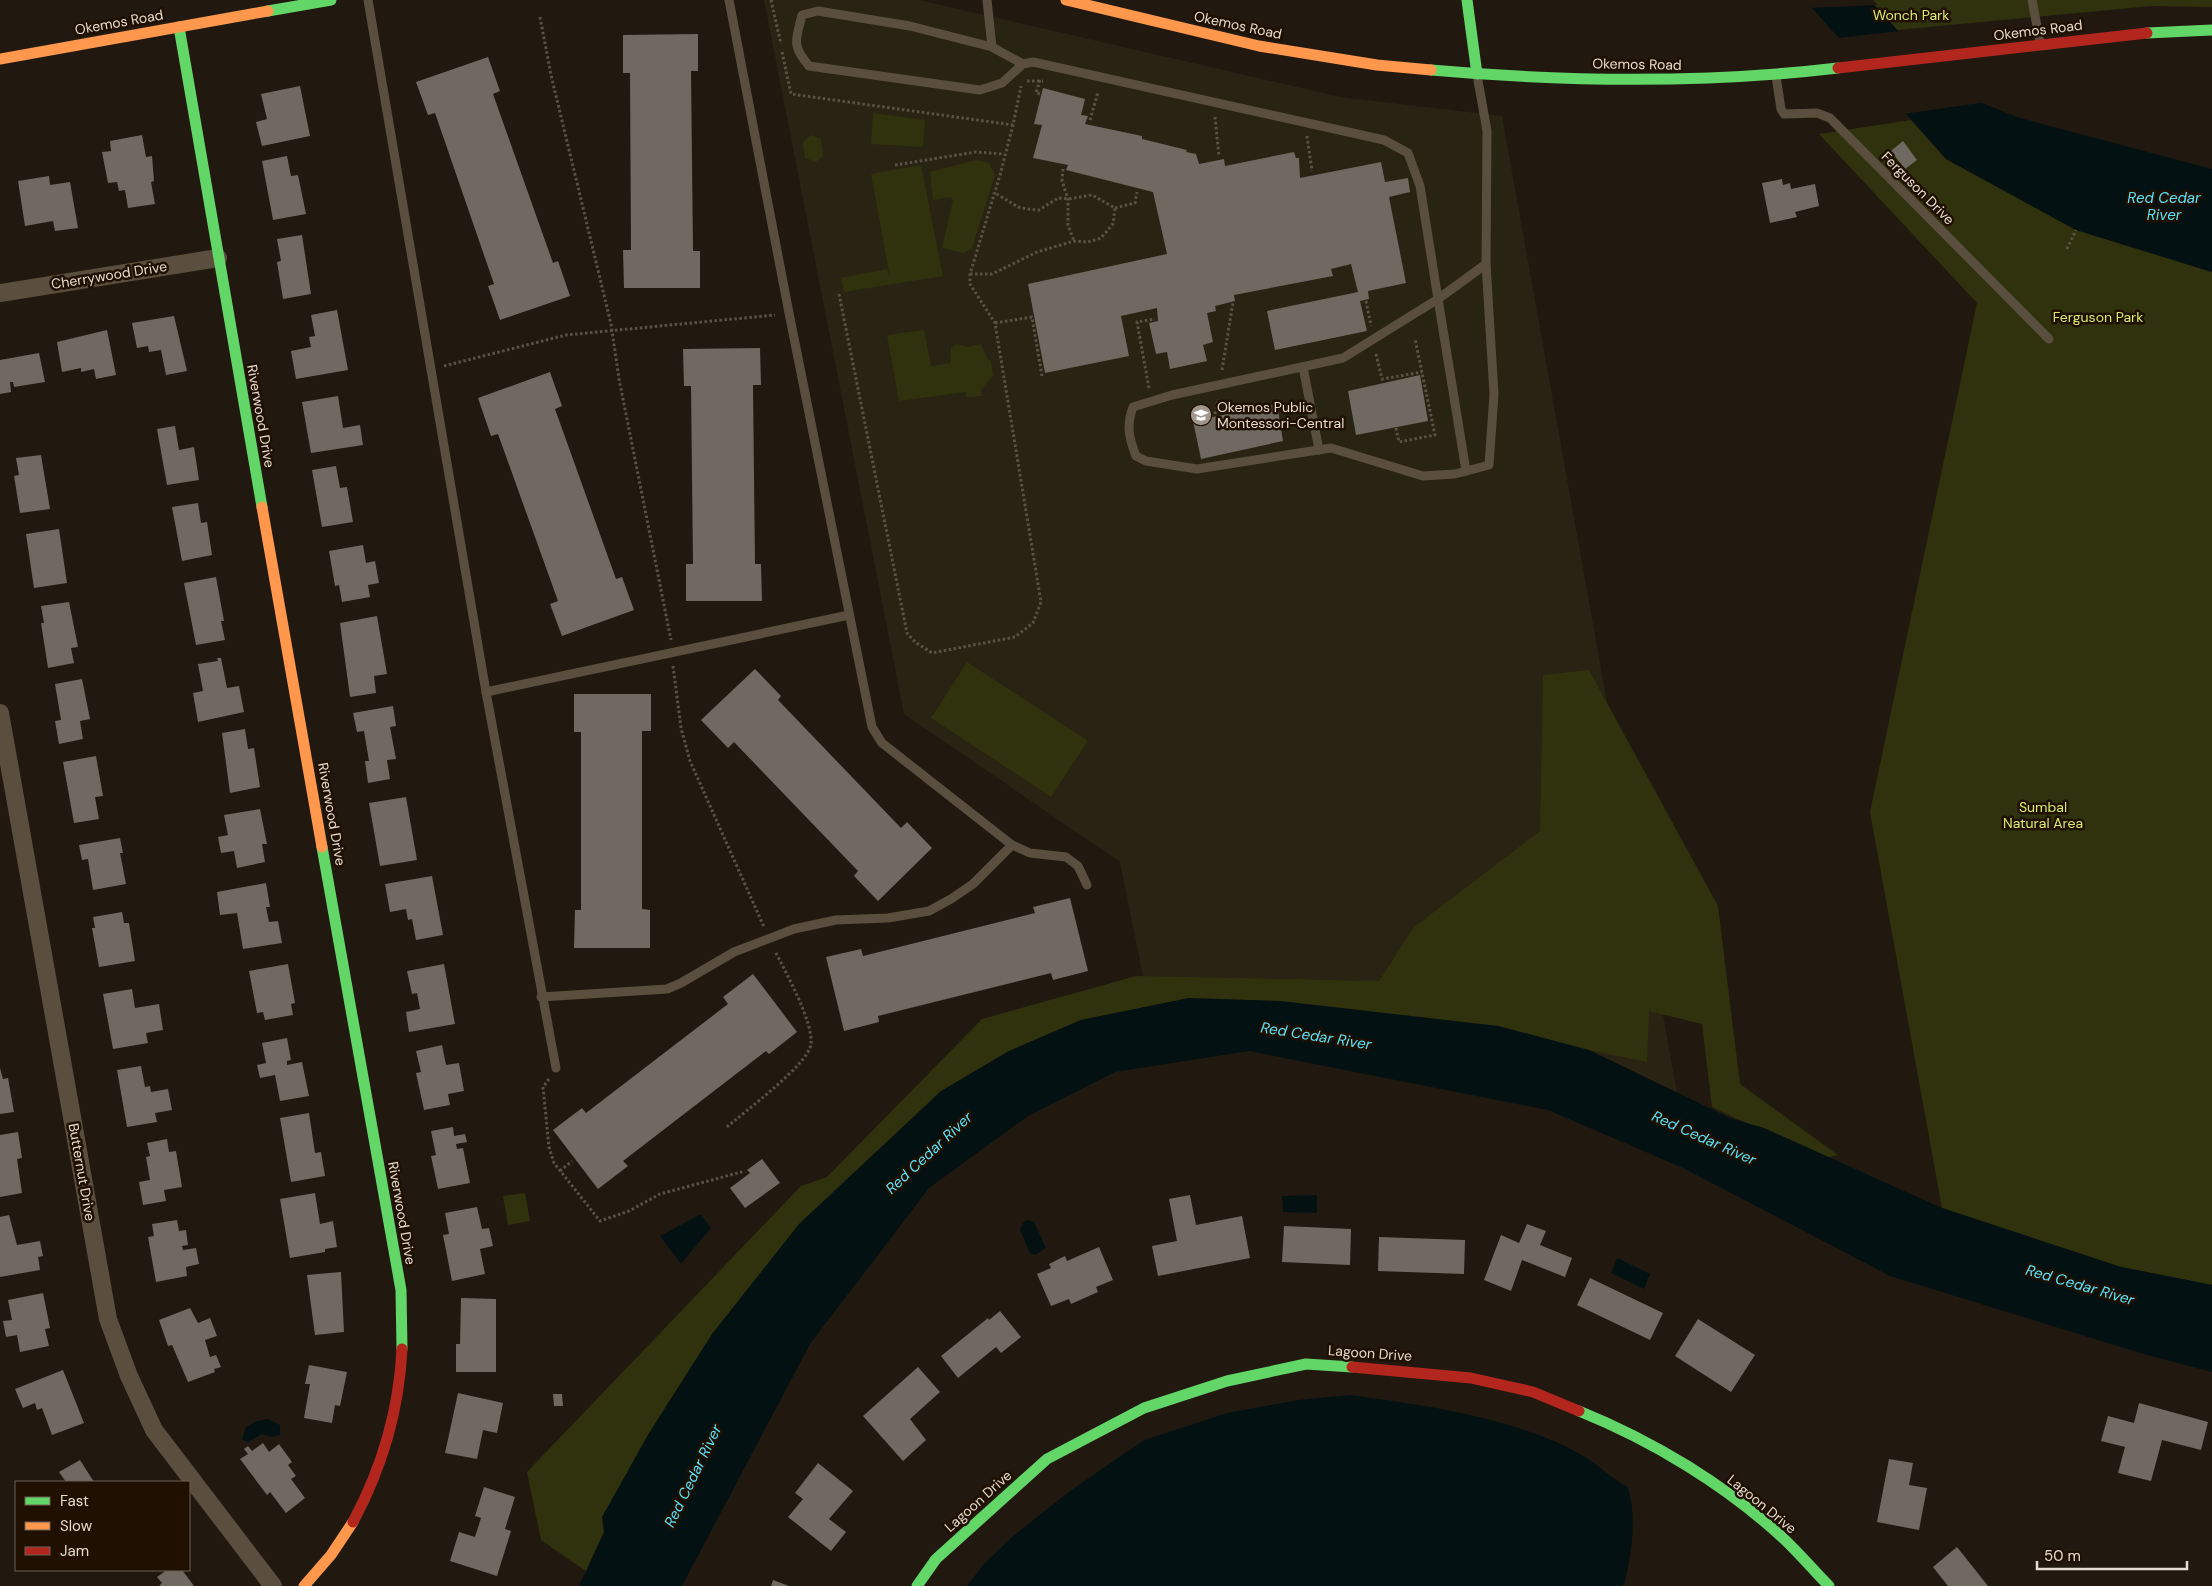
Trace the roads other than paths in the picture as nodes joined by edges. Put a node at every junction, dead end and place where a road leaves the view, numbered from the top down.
1 (331, 0) edge
2 (368, 0) edge
3 (729, 0) edge
4 (987, 0) edge
5 (1066, 0) edge
6 (1467, 0) edge
7 (2032, 0) edge
8 (247, 7) edge
9 (179, 27) junction
10 (2212, 30) edge
11 (2040, 45) junction
12 (992, 47) junction
13 (0, 58) edge
14 (1023, 64) junction
15 (1477, 74) junction
16 (1776, 75) junction
17 (218, 258) junction
18 (1486, 264) junction
19 (0, 293) edge
20 (1438, 298) junction
21 (2049, 339) dead end
22 (1303, 367) junction
23 (1319, 450) junction
24 (1466, 471) junction
25 (849, 615) junction
26 (486, 692) junction
27 (0, 713) edge
28 (5, 769) edge
29 (1012, 845) junction
30 (1087, 885) dead end
31 (541, 997) junction
32 (556, 1068) road end
33 (273, 1586) edge
34 (304, 1586) edge
35 (917, 1586) edge
36 (1829, 1586) edge

1 - 8 street, Okemos Road
2 - 26 lane
3 - 25 lane
4 - 12 lane
5 - 15 street, Okemos Road
6 - 15 street
7 - 11 lane
8 - 9 street, Okemos Road
9 - 13 street, Okemos Road
9 - 17 street, Riverwood Drive
10 - 11 street, Okemos Road
11 - 16 street, Okemos Road
12 - 14 lane
12 - 14 lane
14 - 20 lane
15 - 16 street, Okemos Road
15 - 18 lane
16 - 21 lane, Ferguson Drive
17 - 19 street, Cherrywood Drive
17 - 34 street, Riverwood Drive
18 - 20 lane
18 - 24 lane
20 - 22 lane
20 - 24 lane
22 - 23 lane
22 - 23 lane
23 - 24 lane
25 - 26 lane
25 - 29 lane
26 - 31 lane
27 - 28 street, Butternut Drive
28 - 33 street, Butternut Drive
29 - 30 lane
29 - 31 lane
31 - 32 lane
35 - 36 street, Lagoon Drive

